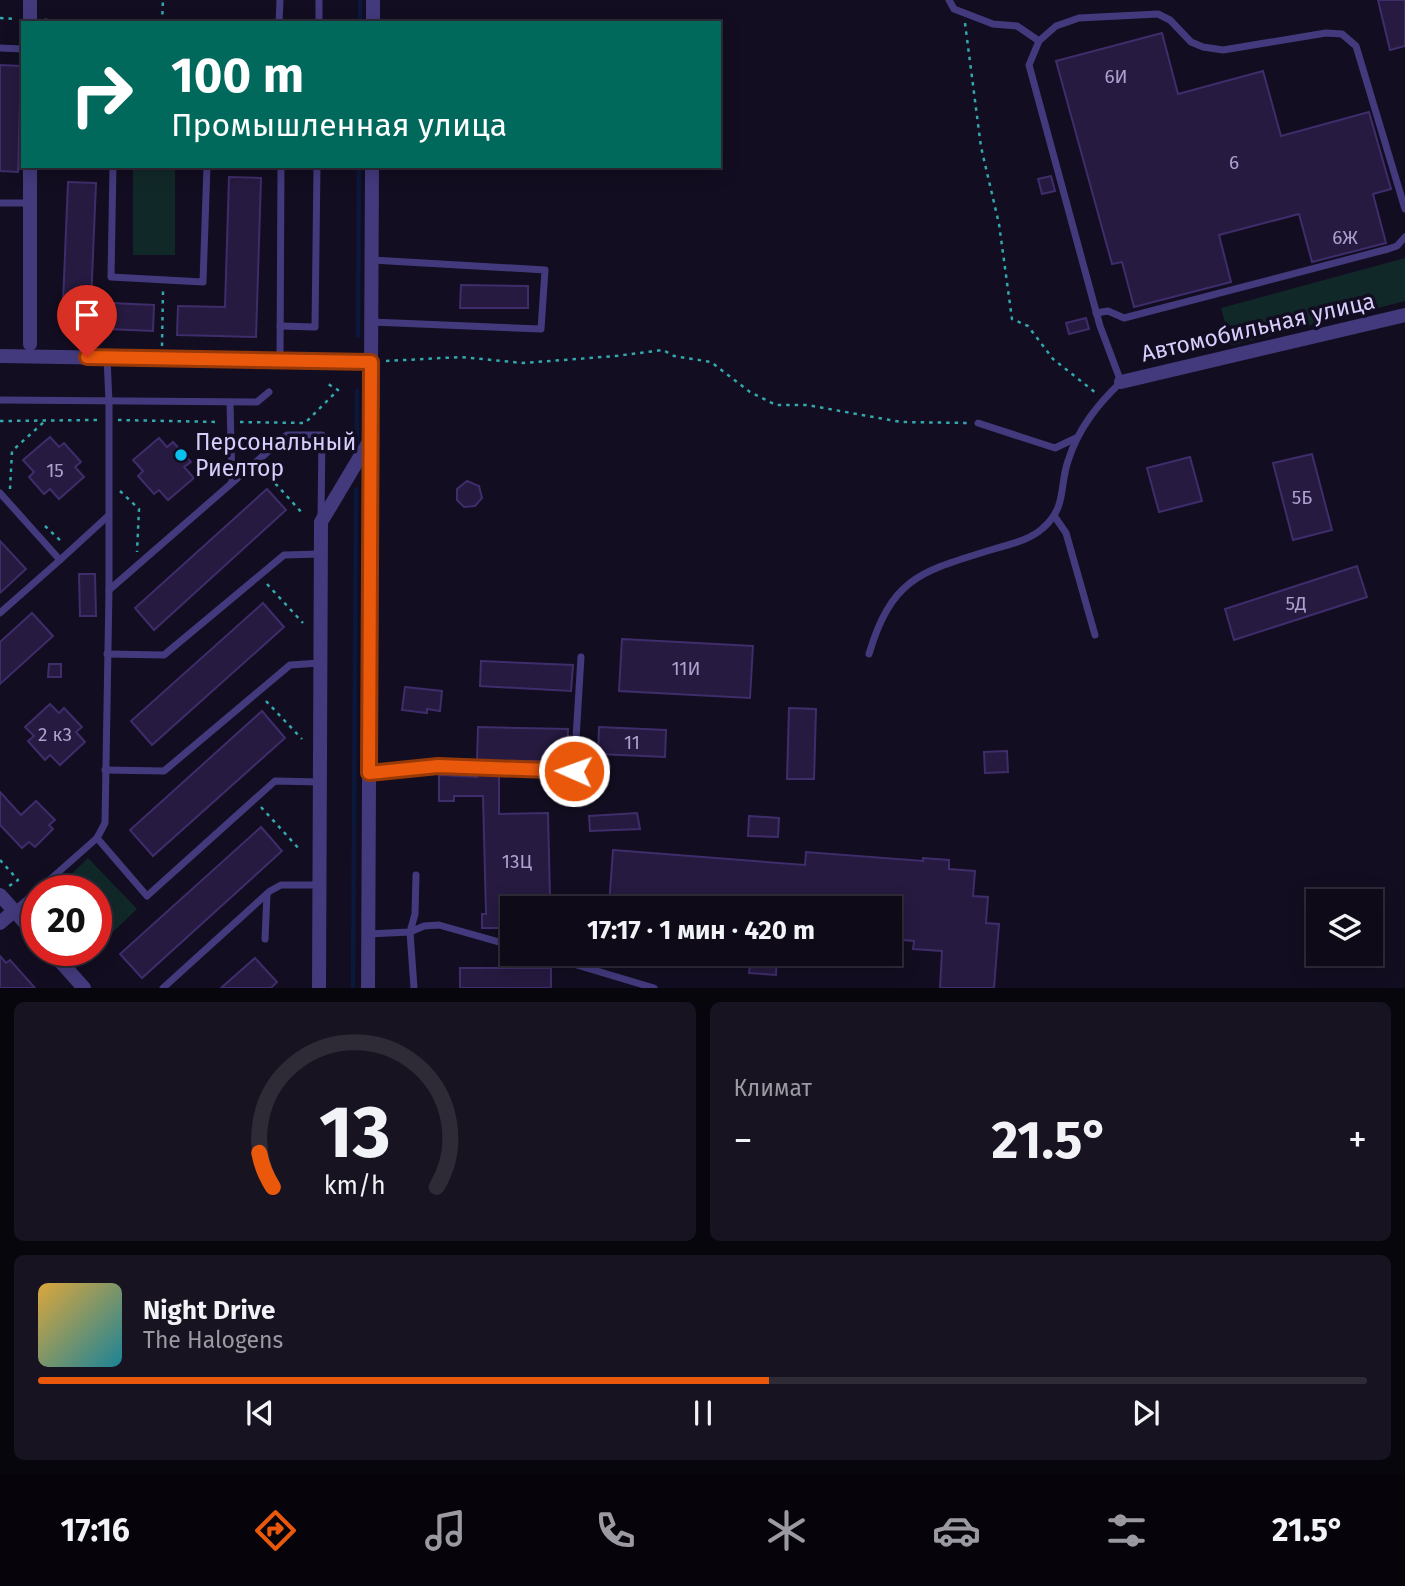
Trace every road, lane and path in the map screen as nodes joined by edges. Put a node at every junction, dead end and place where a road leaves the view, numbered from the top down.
1 (30, 0) edge
2 (163, 0) edge
3 (280, 0) edge
4 (319, 0) edge
5 (373, 0) edge
6 (949, 0) edge
7 (962, 13) junction
8 (0, 18) edge
9 (30, 21) edge
10 (165, 21) edge
11 (279, 21) edge
12 (319, 21) edge
13 (373, 21) edge
14 (1040, 41) junction
15 (0, 48) edge
16 (21, 49) edge
17 (30, 168) edge
18 (113, 168) edge
19 (206, 168) edge
20 (281, 168) edge
21 (317, 168) edge
22 (372, 168) edge
23 (0, 203) edge
24 (30, 204) junction
25 (1405, 209) edge
26 (1405, 237) edge
27 (372, 260) junction
28 (163, 291) dead end
29 (1096, 313) junction
30 (1405, 315) edge
31 (371, 322) junction
32 (280, 326) junction
33 (162, 341) dead end
34 (30, 350) junction
35 (0, 356) edge
36 (107, 358) junction
37 (280, 360) junction
38 (371, 362) junction
39 (1121, 382) junction
40 (328, 384) dead end
41 (269, 392) dead end
42 (1104, 399) junction
43 (0, 400) edge
44 (109, 402) junction
45 (230, 402) junction
46 (109, 420) junction
47 (0, 421) edge
48 (45, 421) junction
49 (231, 422) junction
50 (978, 424) joint
51 (1077, 438) junction
52 (371, 439) junction
53 (256, 462) junction
54 (120, 480) dead end
55 (232, 482) junction
56 (10, 489) dead end
57 (0, 493) edge
58 (304, 515) dead end
59 (108, 516) junction
60 (1055, 517) junction
61 (321, 522) junction
62 (321, 554) junction
63 (60, 560) junction
64 (136, 566) junction
65 (259, 576) junction
66 (109, 590) junction
67 (1, 609) edge
68 (303, 623) dead end
69 (1095, 635) dead end
70 (107, 654) junction
71 (869, 654) dead end
72 (581, 657) dead end
73 (320, 663) junction
74 (258, 692) junction
75 (302, 739) dead end
76 (105, 770) junction
77 (369, 773) junction
78 (320, 782) junction
79 (254, 800) junction
80 (97, 838) junction
81 (301, 851) dead end
82 (0, 860) edge
83 (55, 875) edge
84 (416, 875) dead end
85 (319, 885) junction
86 (0, 893) edge
87 (267, 894) junction
88 (21, 905) edge
89 (14, 911) junction
90 (21, 919) edge
91 (0, 923) edge
92 (410, 932) junction
93 (368, 934) junction
94 (265, 939) dead end
95 (500, 942) edge
96 (64, 966) edge
97 (580, 966) edge
98 (84, 988) edge
99 (163, 988) edge
100 (319, 988) edge
101 (368, 988) edge
102 (414, 988) edge
103 (654, 988) edge

1 - 9 street
2 - 10 path
3 - 11 lane
4 - 12 lane
5 - 13 street
6 - 7 lane
7 - 14 lane
7 - 42 path
8 - 9 path
14 - 25 lane
14 - 29 lane
15 - 16 lane
17 - 24 street
18 - 19 lane
20 - 32 lane
21 - 32 lane
22 - 27 street
23 - 24 lane
24 - 34 street
26 - 29 lane
27 - 31 street
27 - 31 lane
28 - 33 path
29 - 39 lane
30 - 39 street, Автомобильная улица
31 - 38 street
32 - 37 lane
34 - 35 street
34 - 36 street
36 - 37 street
36 - 44 lane
37 - 38 street
38 - 50 path
38 - 52 street
39 - 42 lane
40 - 49 path
41 - 45 lane
42 - 51 lane
43 - 44 lane
44 - 45 lane
44 - 46 lane
45 - 49 lane
46 - 48 path
46 - 49 path
46 - 59 lane
47 - 48 path
48 - 56 path
49 - 55 lane
50 - 51 lane
51 - 60 lane
52 - 61 street
52 - 77 street
53 - 55 lane
53 - 58 path
53 - 61 lane
54 - 64 path
55 - 64 lane
57 - 63 lane
59 - 63 lane
59 - 66 lane
60 - 69 lane
60 - 71 lane
61 - 62 street
62 - 65 lane
62 - 73 street
63 - 67 lane
64 - 66 lane
65 - 68 path
65 - 70 lane
66 - 70 lane
70 - 76 lane
72 - 77 lane
73 - 74 lane
73 - 78 street
74 - 75 path
74 - 76 lane
76 - 80 lane
77 - 93 street
78 - 79 lane
78 - 85 street
79 - 80 lane
79 - 81 path
80 - 83 lane
82 - 86 path
84 - 92 lane
85 - 87 lane
85 - 100 street
86 - 89 street
87 - 94 lane
87 - 99 lane
88 - 89 lane
89 - 90 street
89 - 91 street
92 - 93 lane
92 - 95 lane
92 - 102 lane
93 - 101 street
96 - 98 street
97 - 103 lane

